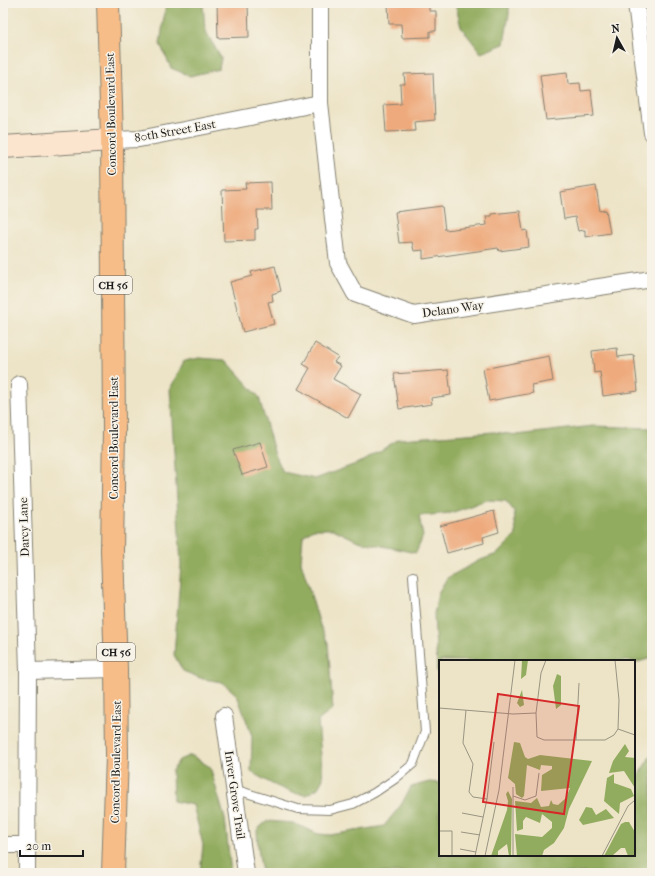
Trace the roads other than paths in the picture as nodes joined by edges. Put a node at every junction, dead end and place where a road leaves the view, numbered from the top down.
1 (108, 3) edge
2 (320, 3) edge
3 (636, 3) edge
4 (320, 103) junction
5 (652, 133) edge
6 (112, 140) junction
7 (3, 146) edge
8 (652, 279) edge
9 (20, 384) dead end
10 (413, 576) dead end
11 (116, 669) junction
12 (28, 671) junction
13 (224, 716) dead end
14 (234, 789) junction
15 (3, 845) edge
16 (28, 845) junction
17 (27, 873) edge
18 (113, 873) edge
19 (246, 873) edge

1 - 6 main road, Concord Boulevard East / CH 56
2 - 4 street, Delano Way
3 - 5 street
4 - 6 street, 80th Street East
4 - 8 street, Delano Way
6 - 7 street, 80th Street East
6 - 11 main road, Concord Boulevard East / CH 56
9 - 12 street, Darcy Lane
10 - 14 lane
11 - 12 street
11 - 18 main road, Concord Boulevard East / CH 56
12 - 16 street, Darcy Lane
13 - 14 street, Inver Grove Trail
14 - 19 street, Inver Grove Trail
15 - 16 street
16 - 17 street, Darcy Lane

